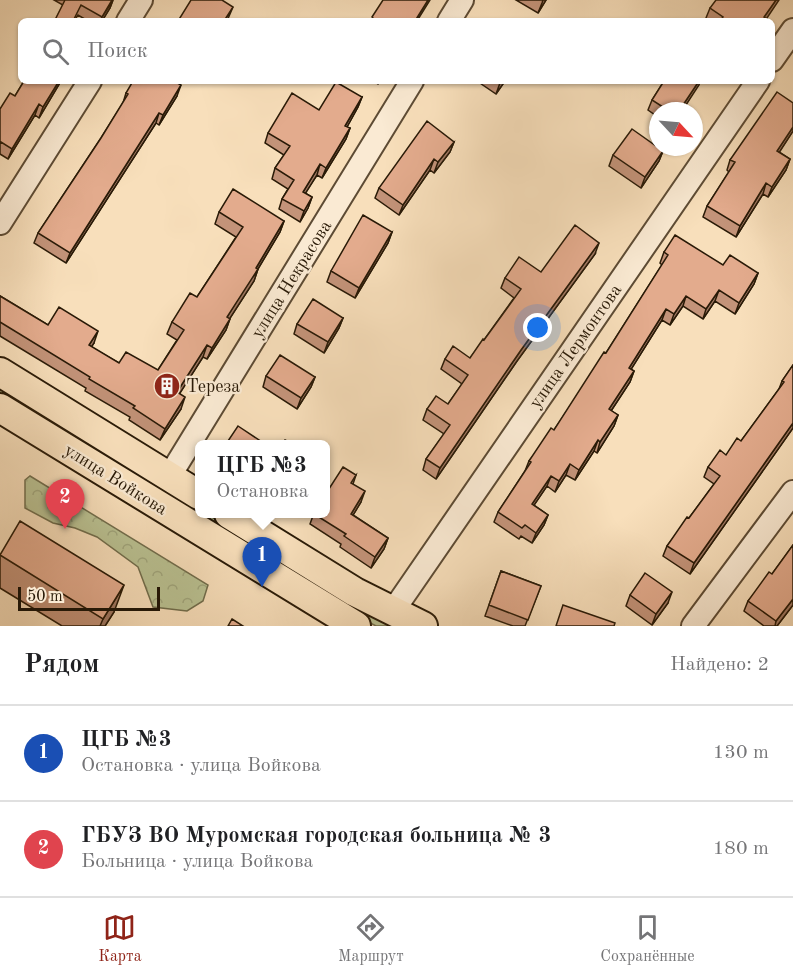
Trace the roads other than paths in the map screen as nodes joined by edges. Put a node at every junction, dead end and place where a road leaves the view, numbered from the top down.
1 (141, 0) edge
2 (462, 0) edge
3 (130, 18) edge
4 (451, 18) edge
5 (793, 30) edge
6 (775, 56) edge
7 (88, 84) edge
8 (410, 84) edge
9 (756, 84) edge
10 (0, 223) edge
11 (0, 372) edge
12 (0, 408) edge
13 (169, 477) junction
14 (793, 492) edge
15 (195, 493) edge
16 (237, 518) edge
17 (393, 611) junction
18 (356, 626) edge
19 (423, 626) edge
20 (693, 626) edge

1 - 3 street
2 - 4 street
5 - 6 street
7 - 10 street
8 - 13 street, улица Некрасова
9 - 17 street, улица Лермонтова
11 - 13 main road, улица Войкова
12 - 18 main road, улица Войкова
13 - 15 main road, улица Войкова
14 - 20 street
16 - 17 main road
17 - 19 main road

